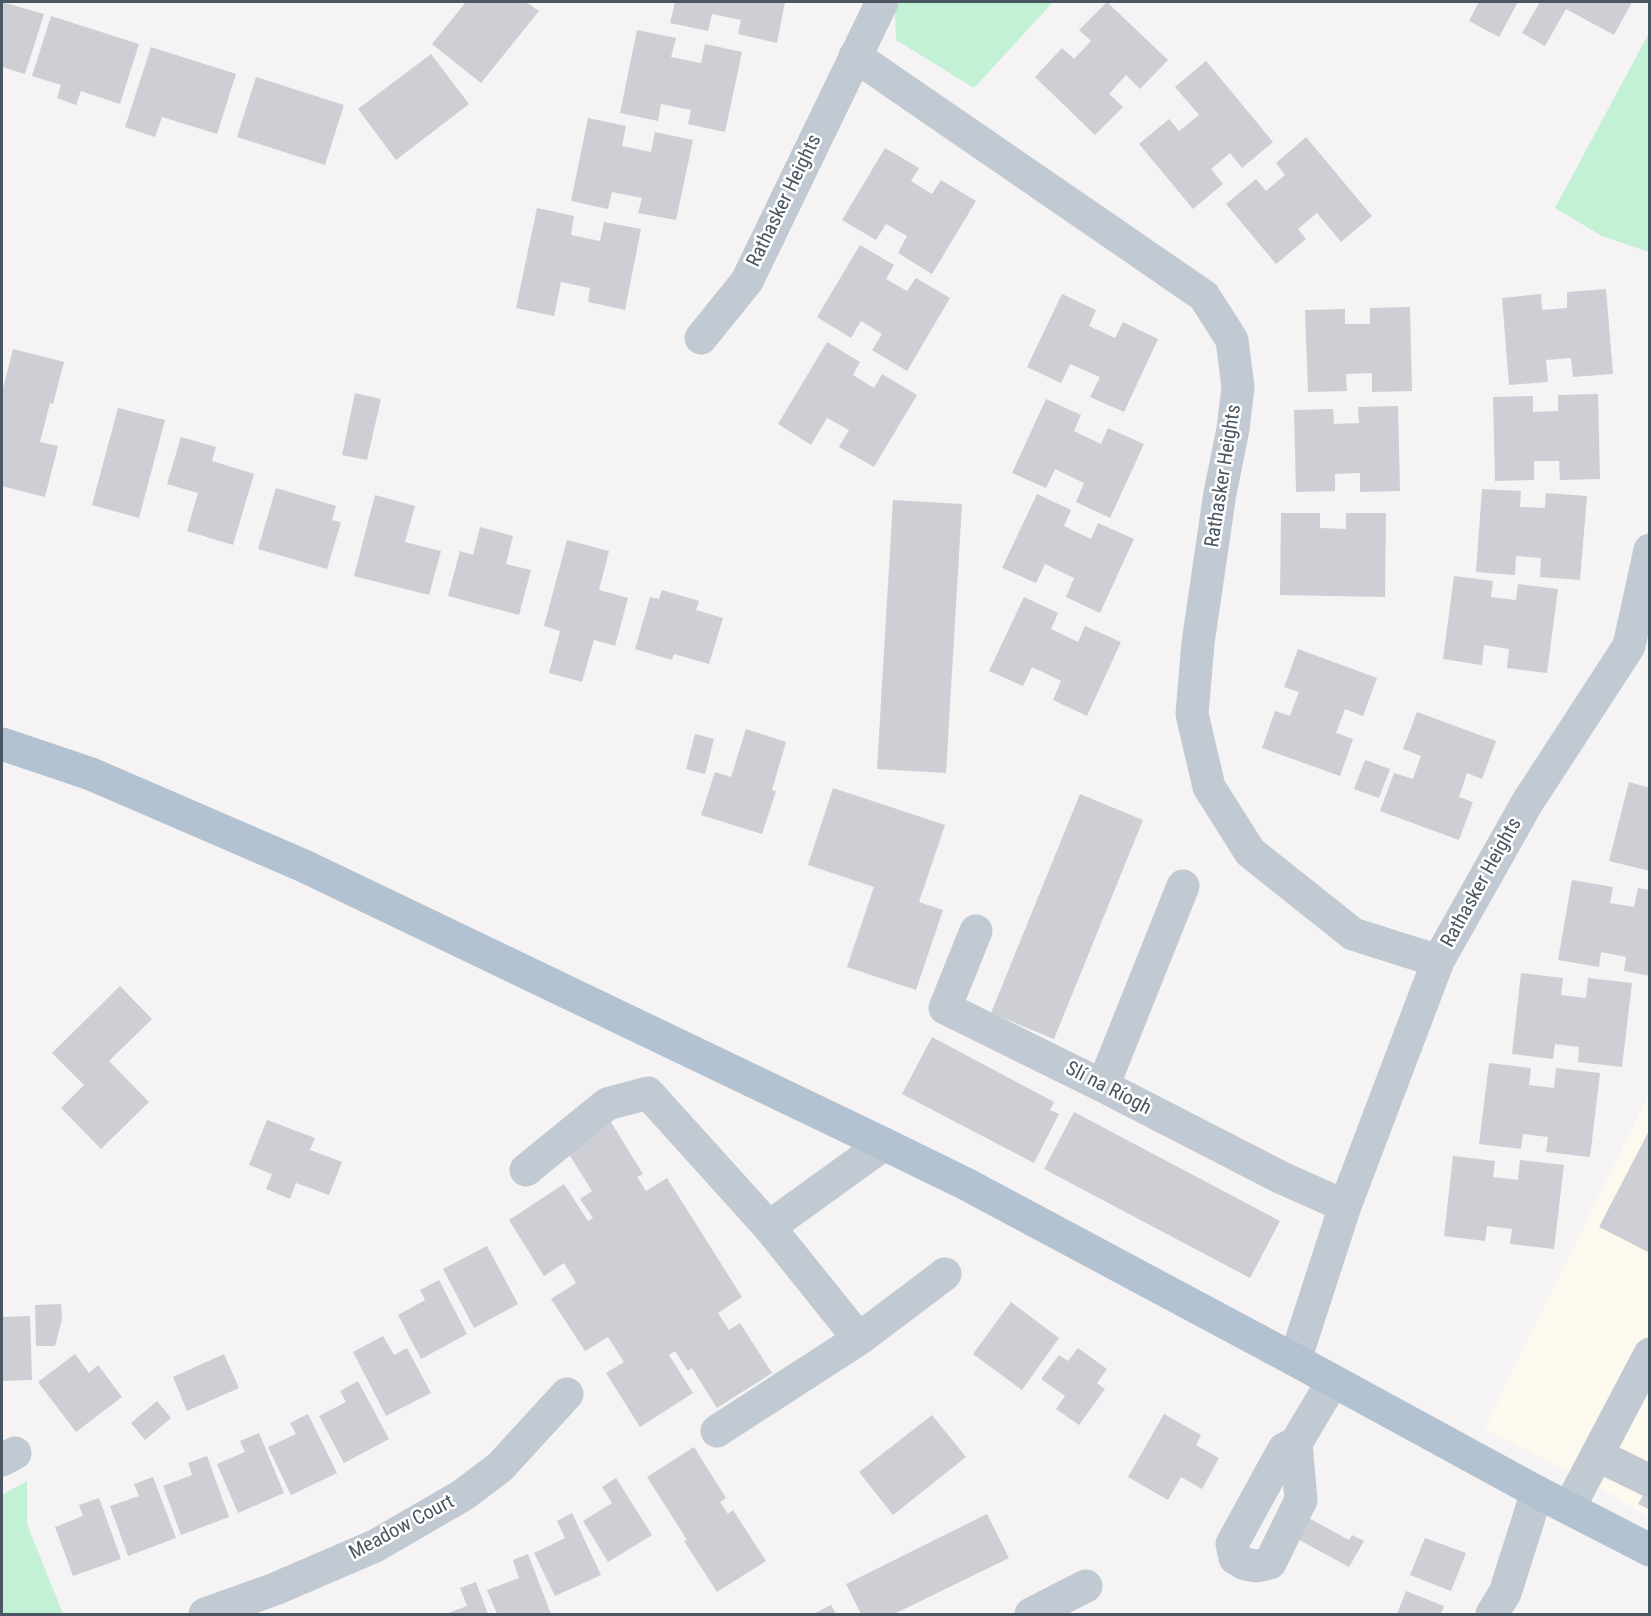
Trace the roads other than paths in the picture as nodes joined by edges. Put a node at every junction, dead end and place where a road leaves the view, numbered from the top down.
1 (882, 2) edge
2 (855, 56) junction
3 (701, 338) dead end
4 (1650, 549) edge
5 (2, 744) edge
6 (1183, 886) dead end
7 (976, 931) dead end
8 (1438, 961) junction
9 (1103, 1086) junction
10 (884, 1144) junction
11 (526, 1170) dead end
12 (1345, 1206) junction
13 (770, 1227) junction
14 (945, 1274) dead end
15 (859, 1339) junction
16 (1650, 1354) edge
17 (1295, 1360) junction
18 (1333, 1381) junction
19 (567, 1394) dead end
20 (717, 1431) dead end
21 (1296, 1443) dead end
22 (1597, 1455) junction
23 (1650, 1481) edge
24 (1537, 1492) junction
25 (1569, 1508) junction
26 (1650, 1550) edge
27 (1086, 1586) dead end
28 (205, 1614) edge
29 (1031, 1614) edge
30 (1492, 1614) edge

1 - 2 street, Rathasker Heights
2 - 3 street, Rathasker Heights
2 - 8 street, Rathasker Heights
4 - 8 street, Rathasker Heights
5 - 10 main road
6 - 9 street
7 - 9 street, Slí na Ríogh
8 - 12 street, Rathasker Heights
9 - 12 street, Slí na Ríogh
10 - 13 street
10 - 17 main road
11 - 13 street
12 - 17 street, Rathasker Heights
13 - 15 street
14 - 15 street
15 - 20 street
16 - 22 street
17 - 18 main road
18 - 21 street
18 - 24 main road
19 - 28 street, Meadow Court
22 - 23 street
22 - 25 street
24 - 25 main road
24 - 30 street
25 - 26 main road
27 - 29 street

